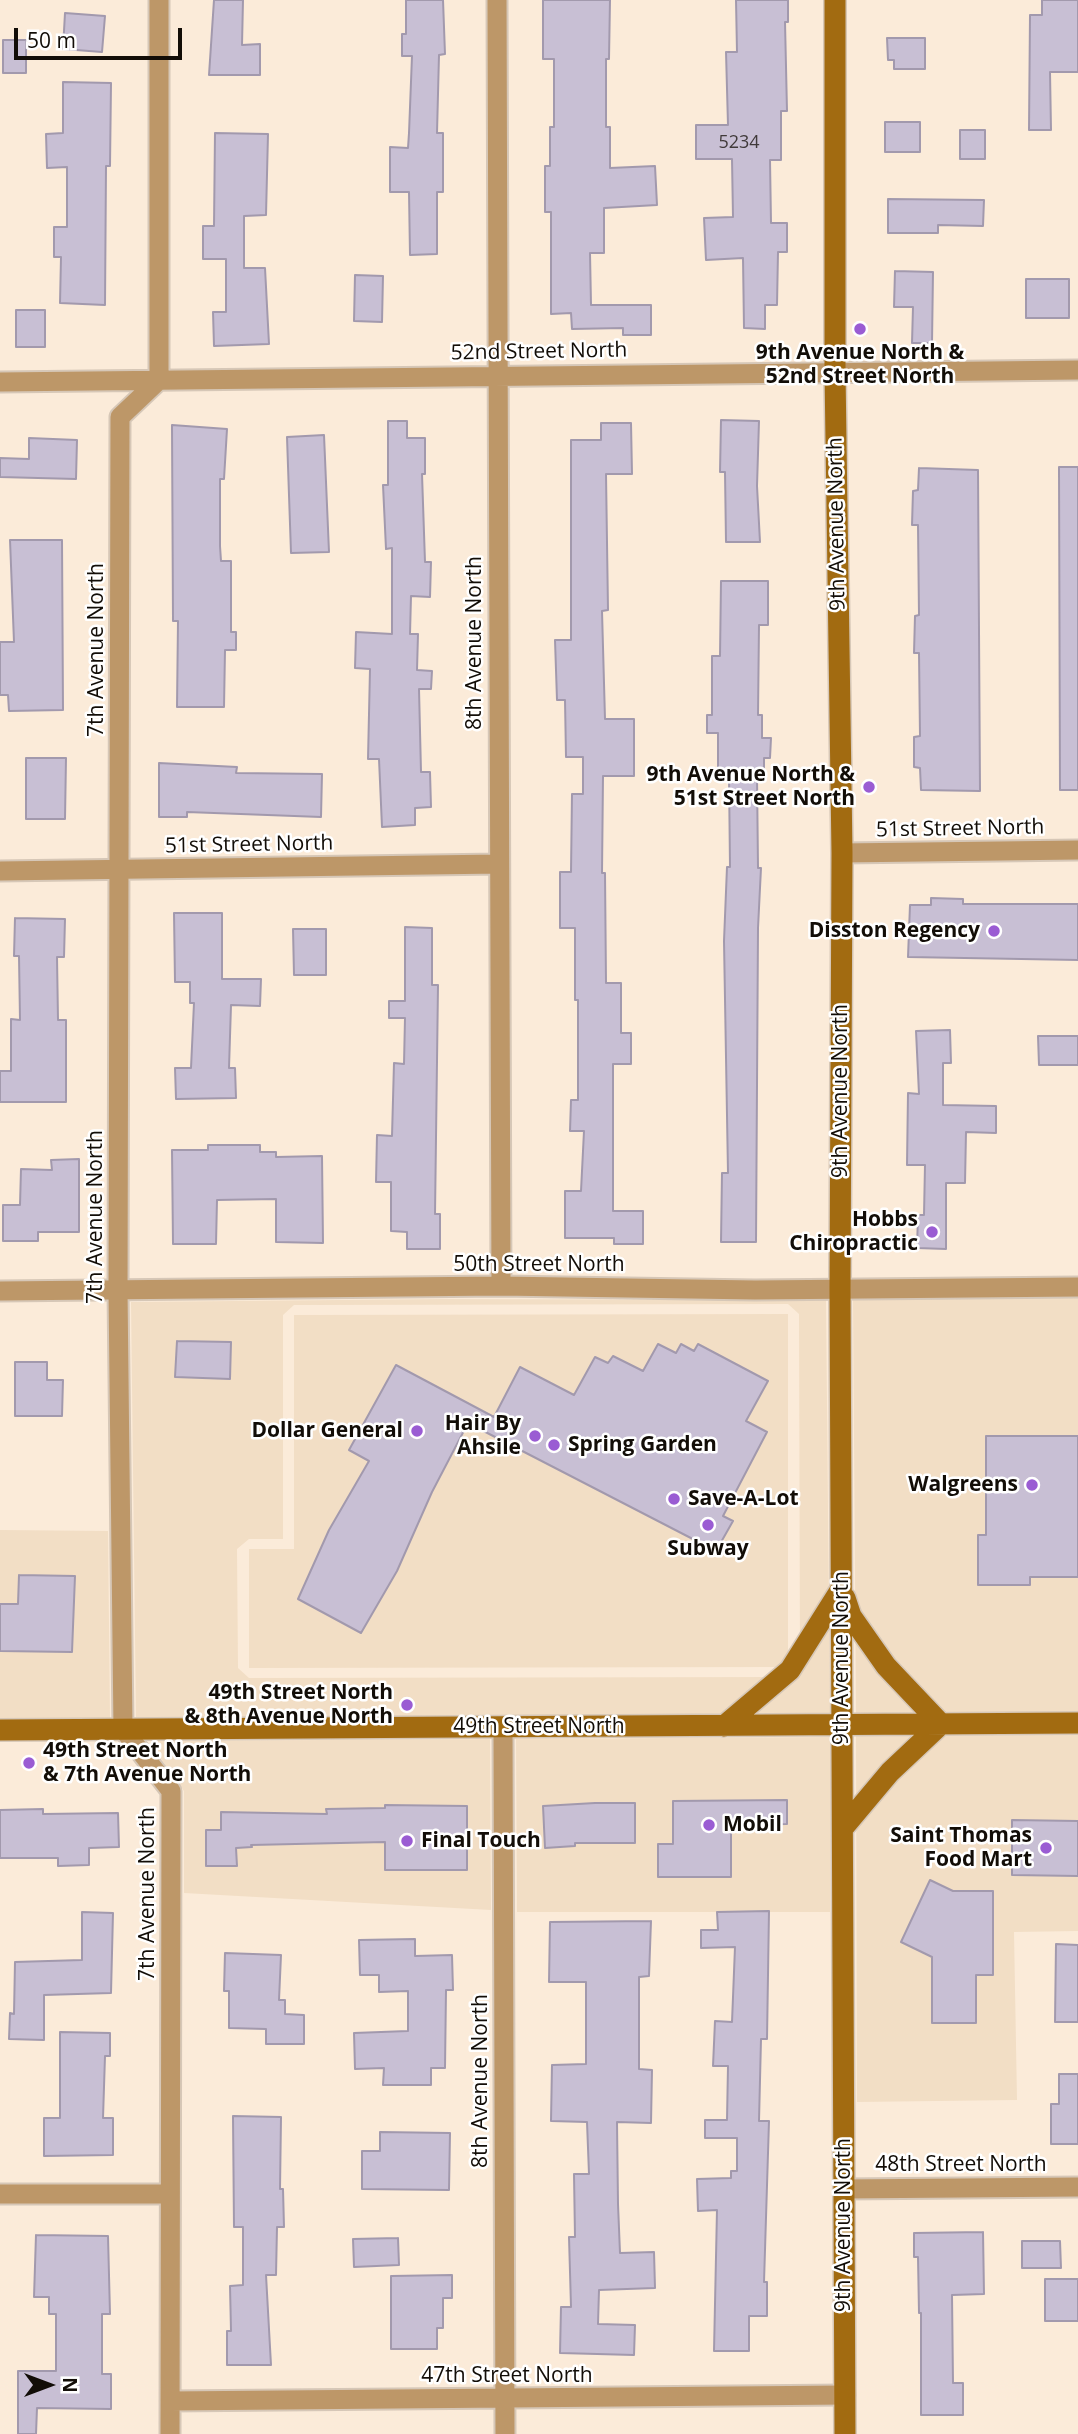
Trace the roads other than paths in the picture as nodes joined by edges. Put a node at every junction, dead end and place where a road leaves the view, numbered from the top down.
1 (159, 0) edge
2 (497, 0) edge
3 (835, 0) edge
4 (1078, 370) edge
5 (835, 372) junction
6 (498, 376) junction
7 (159, 380) junction
8 (0, 382) edge
9 (1078, 850) edge
10 (842, 853) junction
11 (499, 864) junction
12 (0, 871) edge
13 (120, 871) junction
14 (501, 1286) junction
15 (1078, 1287) edge
16 (839, 1288) junction
17 (0, 1291) edge
18 (118, 1291) junction
19 (841, 1589) junction
20 (1078, 1723) edge
21 (941, 1724) junction
22 (843, 1725) junction
23 (724, 1726) junction
24 (503, 1727) junction
25 (123, 1729) junction
26 (0, 1730) edge
27 (843, 1828) junction
28 (1078, 2187) edge
29 (844, 2189) junction
30 (0, 2194) edge
31 (170, 2194) junction
32 (845, 2395) junction
33 (505, 2399) junction
34 (170, 2402) junction
35 (170, 2434) edge
36 (505, 2434) edge
37 (845, 2434) edge

1 - 7 street
2 - 6 street, 8th Avenue North
3 - 5 street, 9th Avenue North
4 - 5 street, 52nd Street North
5 - 6 street, 52nd Street North
5 - 10 street, 9th Avenue North
6 - 7 street, 52nd Street North
6 - 11 street, 8th Avenue North
7 - 8 street, 52nd Street North
7 - 13 street, 7th Avenue North
9 - 10 street, 51st Street North
10 - 16 street, 9th Avenue North
11 - 13 street, 51st Street North
11 - 14 street, 8th Avenue North
12 - 13 street, 51st Street North
13 - 18 street, 7th Avenue North
14 - 16 street, 50th Street North
14 - 18 street, 50th Street North
15 - 16 street, 50th Street North
16 - 19 street, 9th Avenue North
17 - 18 street, 50th Street North
18 - 25 street, 7th Avenue North
19 - 21 street
19 - 22 street, 9th Avenue North
19 - 23 street
20 - 21 street, 49th Street North
21 - 22 street, 49th Street North
21 - 27 street
22 - 23 street, 49th Street North
22 - 27 street, 9th Avenue North
23 - 24 street, 49th Street North
24 - 25 street, 49th Street North
24 - 33 street, 8th Avenue North
25 - 26 street, 49th Street North
25 - 31 street, 7th Avenue North
27 - 29 street, 9th Avenue North
28 - 29 street, 48th Street North
29 - 32 street, 9th Avenue North
30 - 31 street
31 - 34 street, 7th Avenue North
32 - 33 street, 47th Street North
32 - 37 street, 9th Avenue North
33 - 34 street, 47th Street North
33 - 36 street, 8th Avenue North
34 - 35 street, 7th Avenue North

